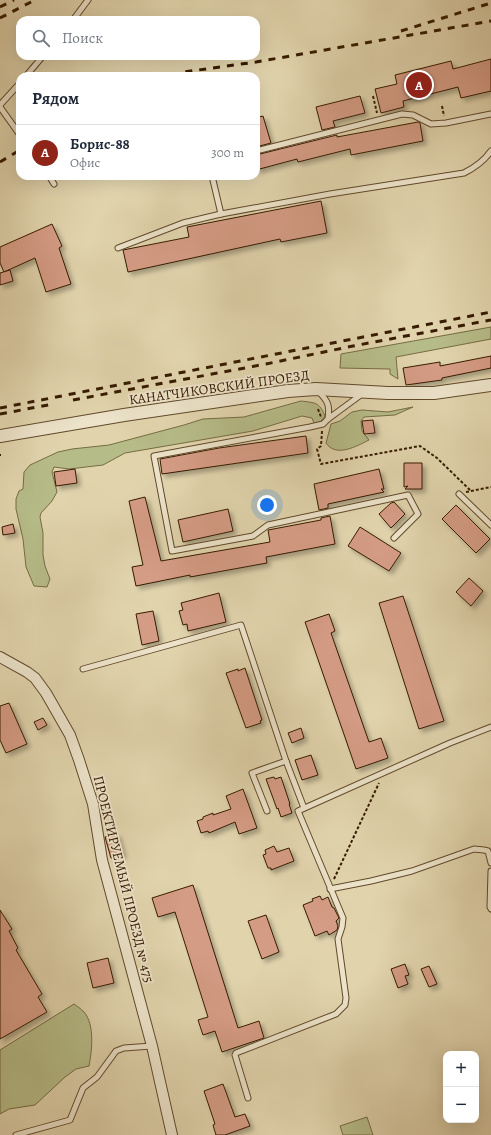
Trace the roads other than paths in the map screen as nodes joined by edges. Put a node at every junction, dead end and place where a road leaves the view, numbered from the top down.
1 (88, 0) edge
2 (76, 16) edge
3 (40, 60) edge
4 (29, 72) edge
5 (16, 88) edge
6 (0, 106) edge
7 (491, 114) edge
8 (16, 129) edge
9 (260, 151) edge
10 (491, 151) edge
11 (52, 180) edge
12 (213, 180) edge
13 (54, 184) dead end
14 (221, 214) junction
15 (118, 248) dead end
16 (491, 385) edge
17 (316, 389) junction
18 (366, 392) junction
19 (328, 419) junction
20 (0, 436) edge
21 (459, 494) road end
22 (491, 525) edge
23 (394, 538) dead end
24 (0, 657) edge
25 (83, 669) dead end
26 (491, 727) edge
27 (286, 761) junction
28 (304, 808) junction
29 (267, 811) dead end
30 (491, 863) edge
31 (491, 871) edge
32 (330, 888) junction
33 (491, 909) edge
34 (152, 1046) junction
35 (248, 1098) dead end
36 (16, 1135) edge
37 (172, 1135) edge

1 - 2 lane
3 - 4 lane
5 - 6 lane
6 - 8 lane
7 - 9 lane
10 - 14 lane
11 - 13 lane
12 - 14 lane
14 - 15 lane
16 - 18 street, КАНАТЧИКОВСКИЙ ПРОЕЗД
17 - 18 street, КАНАТЧИКОВСКИЙ ПРОЕЗД
17 - 19 lane
17 - 20 street, КАНАТЧИКОВСКИЙ ПРОЕЗД
18 - 19 lane
19 - 23 lane
21 - 22 lane
24 - 34 street, ПРОЕКТИРУЕМЫЙ ПРОЕЗД № 475
25 - 27 lane
26 - 28 lane
27 - 28 lane
27 - 29 lane
28 - 32 lane
30 - 32 lane
31 - 33 lane
32 - 35 lane
34 - 36 lane
34 - 37 street, ПРОЕКТИРУЕМЫЙ ПРОЕЗД № 475

